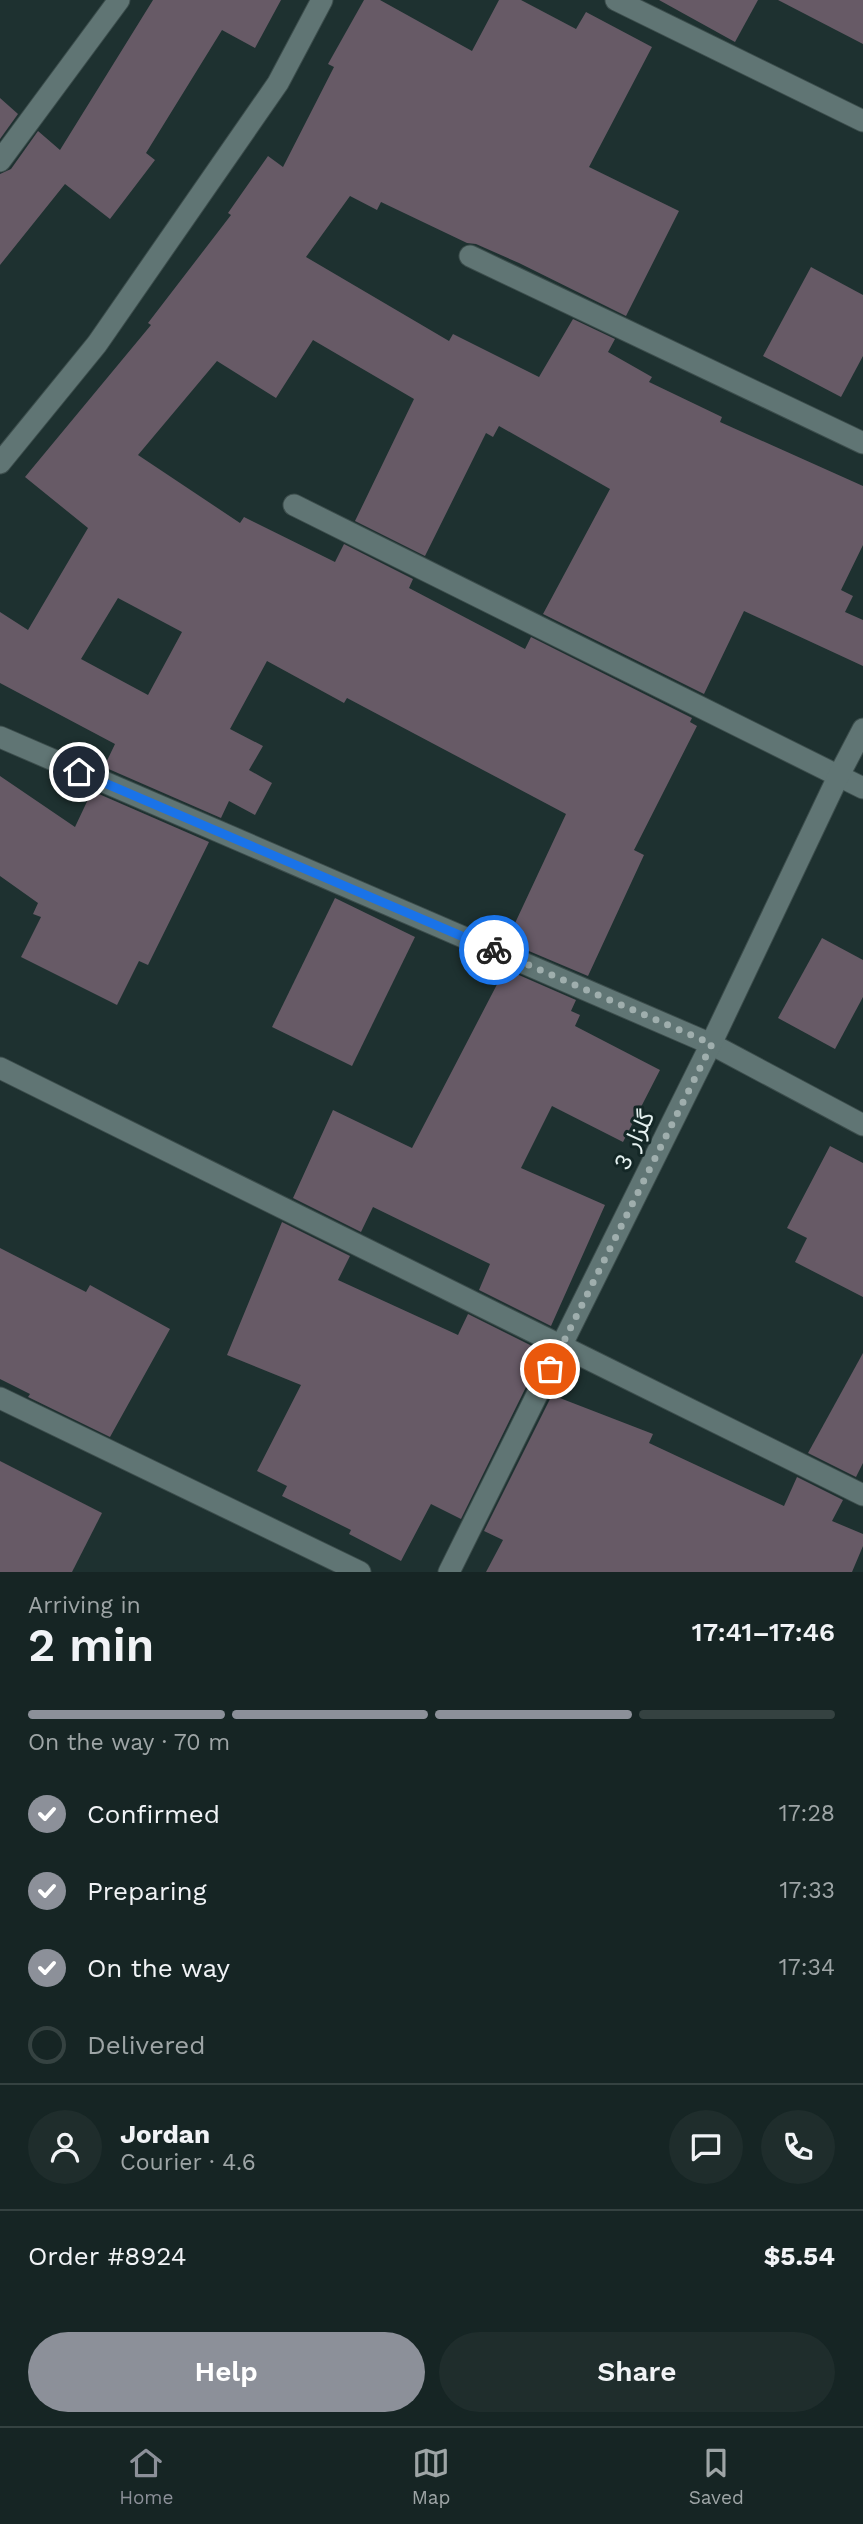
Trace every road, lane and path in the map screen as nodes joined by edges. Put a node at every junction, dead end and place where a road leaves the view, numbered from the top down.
1 (119, 0) edge
2 (322, 0) edge
3 (616, 0) edge
4 (863, 121) edge
5 (0, 161) edge
6 (470, 256) dead end
7 (863, 443) edge
8 (0, 463) edge
9 (294, 505) dead end
10 (863, 729) edge
11 (0, 737) edge
12 (838, 777) junction
13 (863, 788) edge
14 (712, 1044) junction
15 (0, 1068) edge
16 (863, 1125) edge
17 (562, 1346) junction
18 (0, 1398) edge
19 (863, 1495) edge
20 (360, 1572) edge
21 (449, 1572) edge

1 - 5 street
2 - 8 street
3 - 4 street
6 - 7 street
9 - 12 street
10 - 12 street, گلزار 3
11 - 14 street
12 - 13 street
12 - 14 street, گلزار 3
14 - 16 street
14 - 17 street, گلزار 3
15 - 17 street
17 - 19 street
17 - 21 street, گلزار 3
18 - 20 street

